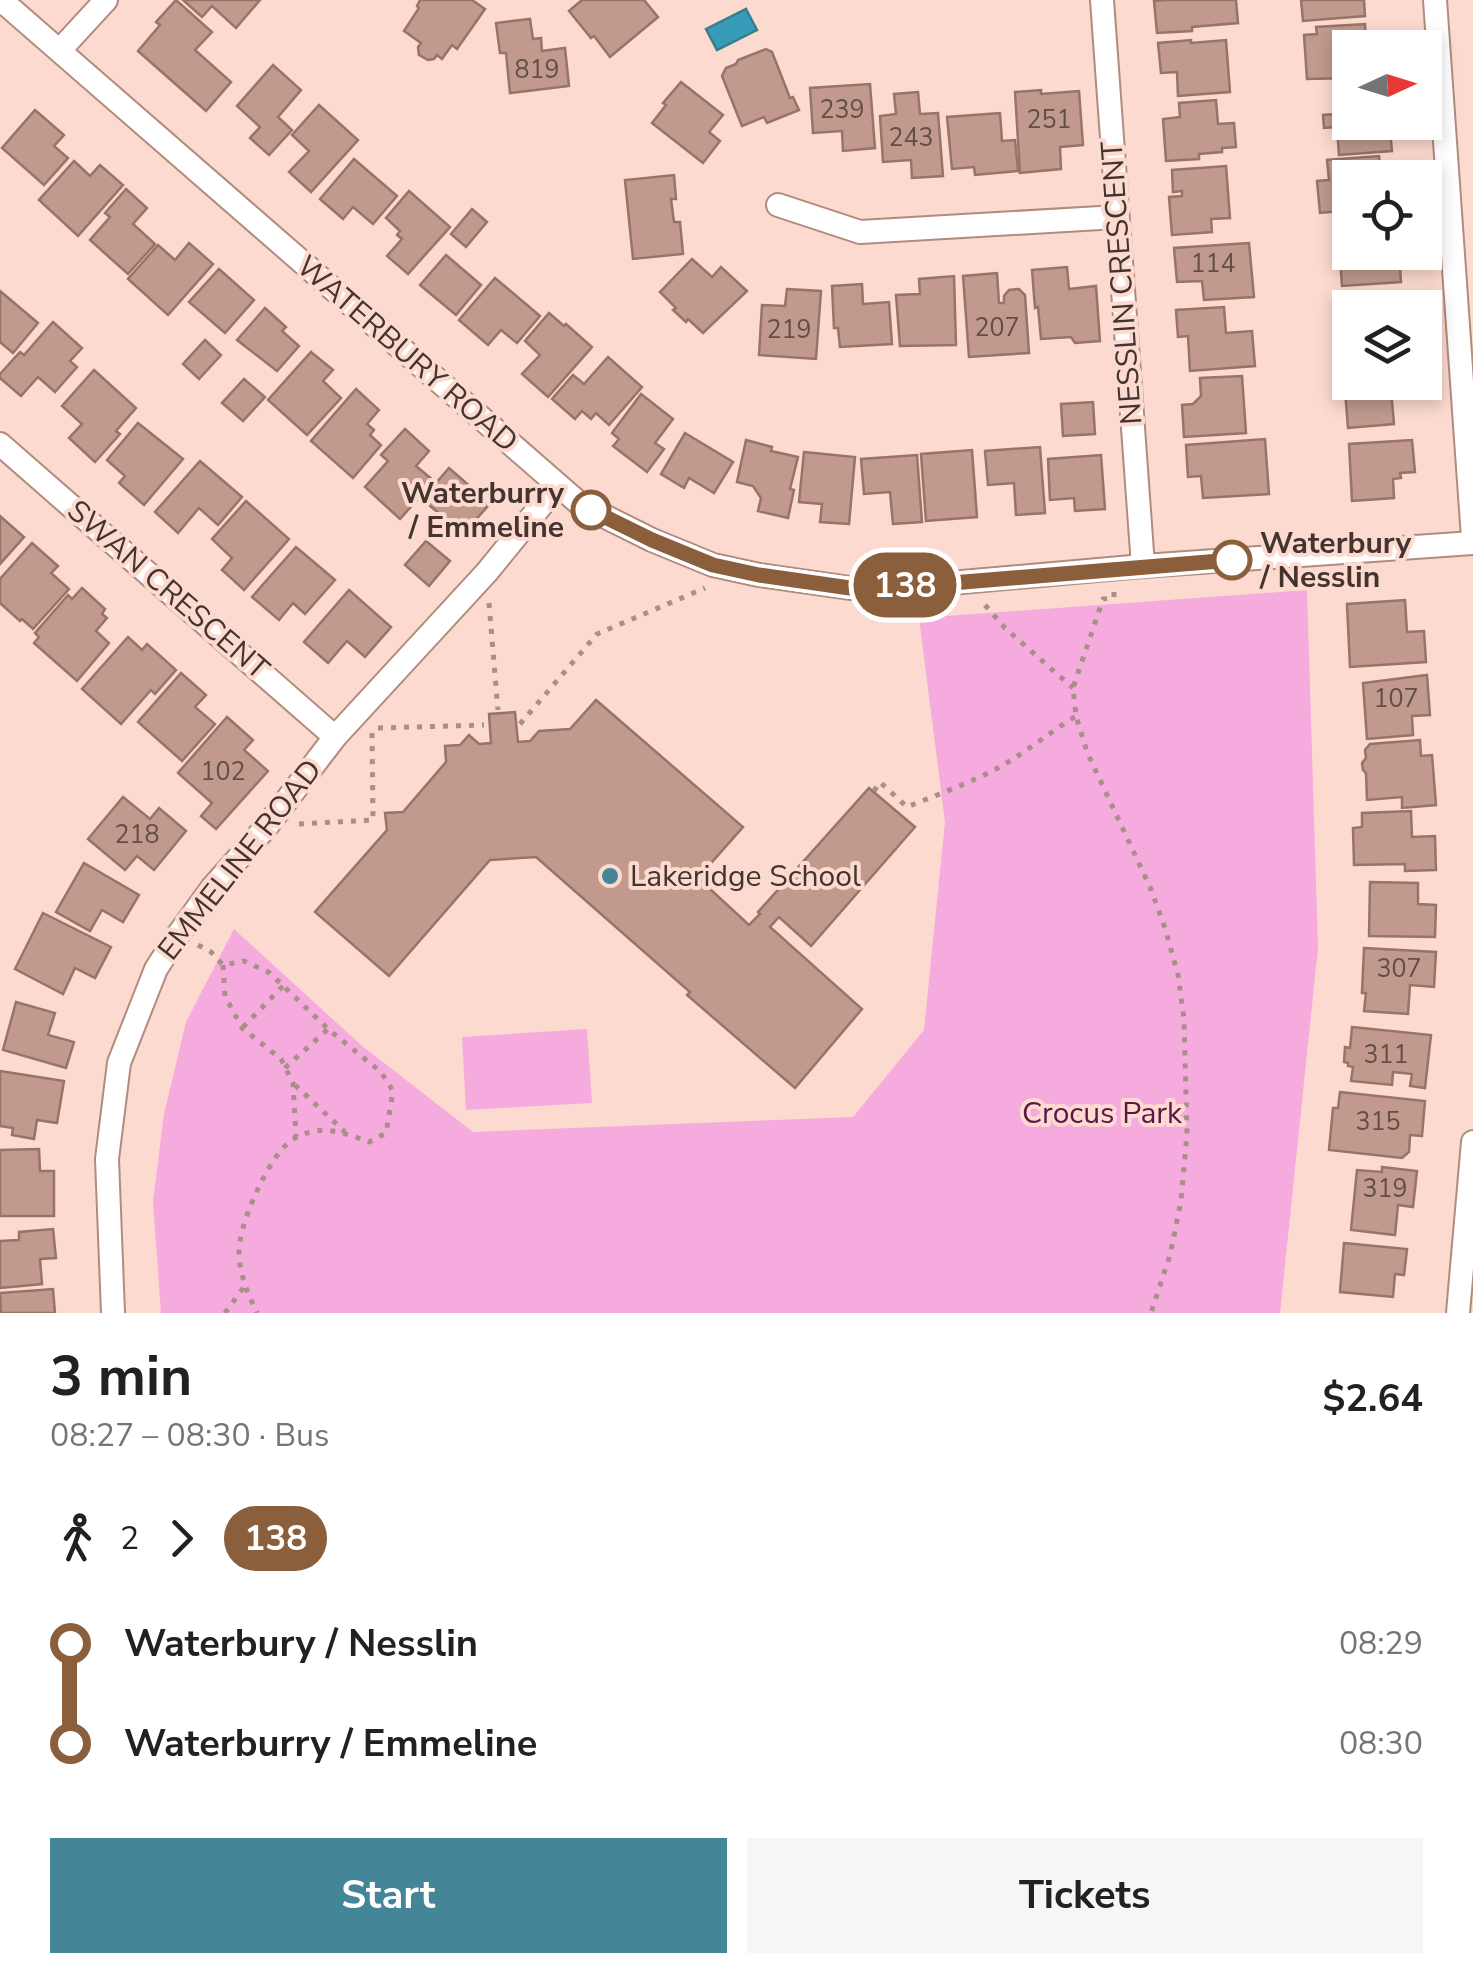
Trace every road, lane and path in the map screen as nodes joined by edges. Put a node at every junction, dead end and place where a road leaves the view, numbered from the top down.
1 (1, 0) edge
2 (106, 0) edge
3 (1102, 0) edge
4 (1435, 0) edge
5 (60, 50) junction
6 (778, 205) dead end
7 (1117, 217) junction
8 (0, 444) edge
9 (557, 486) junction
10 (1473, 540) edge
11 (713, 565) junction
12 (1143, 566) junction
13 (1113, 569) junction
14 (490, 603) dead end
15 (985, 608) dead end
16 (1073, 688) junction
17 (498, 710) dead end
18 (1076, 716) junction
19 (364, 722) junction
20 (520, 724) dead end
21 (484, 725) dead end
22 (335, 737) junction
23 (874, 790) dead end
24 (299, 824) dead end
25 (202, 948) dead end
26 (223, 965) junction
27 (282, 986) junction
28 (242, 1028) junction
29 (328, 1029) junction
30 (285, 1068) junction
31 (292, 1083) junction
32 (347, 1134) junction
33 (296, 1137) junction
34 (1473, 1142) edge
35 (1467, 1257) edge
36 (244, 1287) junction
37 (113, 1313) edge
38 (225, 1313) edge
39 (257, 1313) edge
40 (1151, 1313) edge
41 (1458, 1313) edge

1 - 5 street, WATERBURY ROAD
2 - 5 street
3 - 7 street, NESSLIN CRESCENT
4 - 10 street
5 - 9 street, WATERBURY ROAD
6 - 7 street
7 - 12 street, NESSLIN CRESCENT
8 - 22 street, SWAN CRESCENT
9 - 11 street, WATERBURY ROAD
9 - 19 street, EMMELINE ROAD
10 - 12 street, WATERBURY ROAD
11 - 13 street, WATERBURY ROAD
11 - 20 path
12 - 13 street, WATERBURY ROAD
13 - 16 path
14 - 17 path
15 - 16 path
16 - 18 path
18 - 23 path
18 - 40 path
19 - 21 path
19 - 22 street, EMMELINE ROAD
19 - 24 path
22 - 37 street, EMMELINE ROAD
25 - 26 path
26 - 27 path
26 - 28 path
27 - 28 path
27 - 29 path
28 - 30 path
29 - 30 path
29 - 32 path
30 - 31 path
31 - 32 path
31 - 33 path
32 - 33 path
33 - 36 path
34 - 35 street
35 - 41 street
36 - 38 path
36 - 39 path

